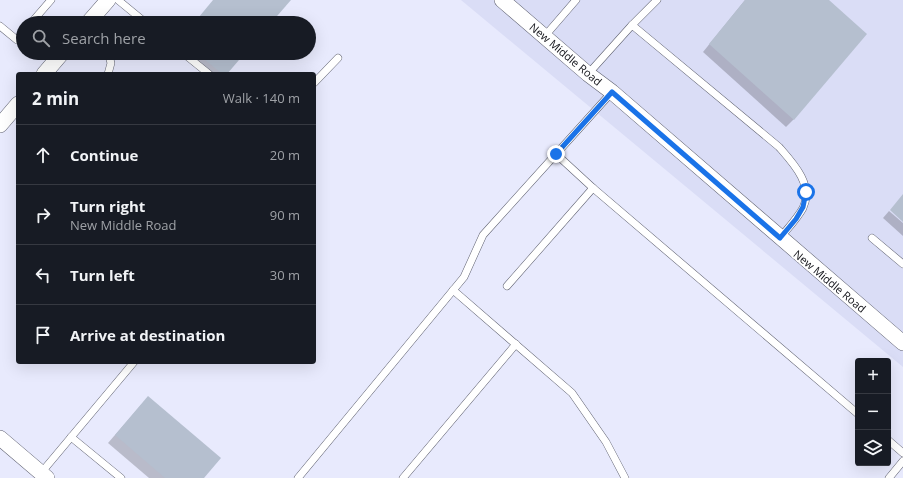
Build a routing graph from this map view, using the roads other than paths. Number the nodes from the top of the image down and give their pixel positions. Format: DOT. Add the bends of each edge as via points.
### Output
graph roads {
  1 [pos="51,0"];
  2 [pos="108,0"];
  3 [pos="118,0"];
  4 [pos="502,0"];
  5 [pos="576,0"];
  6 [pos="656,0"];
  7 [pos="37,16"];
  8 [pos="94,16"];
  9 [pos="137,16"];
  10 [pos="632,25"];
  11 [pos="0,26"];
  12 [pos="544,37"];
  13 [pos="16,39"];
  14 [pos="338,58"];
  15 [pos="56,60"];
  16 [pos="110,60"];
  17 [pos="192,60"];
  18 [pos="46,72"];
  19 [pos="109,72"];
  20 [pos="207,72"];
  21 [pos="588,74"];
  22 [pos="316,81"];
  23 [pos="612,92"];
  24 [pos="16,106"];
  25 [pos="0,125"];
  26 [pos="556,154"];
  27 [pos="593,188"];
  28 [pos="780,238"];
  29 [pos="872,238"];
  30 [pos="903,264"];
  31 [pos="507,286"];
  32 [pos="453,290"];
  33 [pos="903,343"];
  34 [pos="516,344"];
  35 [pos="132,364"];
  36 [pos="855,411"];
  37 [pos="71,437"];
  38 [pos="0,438"];
  39 [pos="891,443"];
  40 [pos="903,453"];
  41 [pos="903,461"];
  42 [pos="44,475"];
  43 [pos="121,478"];
  44 [pos="298,478"];
  45 [pos="403,478"];
  46 [pos="625,478"];
  47 [pos="889,478"];
  1 -- 7 [label="lane"];
  2 -- 8 [label="street"];
  3 -- 9 [label="lane"];
  4 -- 12 [label="street, New Middle Road"];
  5 -- 12 [label="lane"];
  6 -- 10 [label="lane"];
  10 -- 21 [label="lane"];
  10 -- 28 [label="lane" via="779,147 793,163 803,180 806,192 803,207"];
  11 -- 13 [label="lane"];
  12 -- 21 [label="street, New Middle Road"];
  14 -- 22 [label="lane"];
  15 -- 18 [label="street"];
  16 -- 19 [label="lane"];
  17 -- 20 [label="lane"];
  21 -- 23 [label="street, New Middle Road"];
  23 -- 26 [label="lane"];
  23 -- 28 [label="street, New Middle Road"];
  24 -- 25 [label="street"];
  26 -- 27 [label="lane"];
  26 -- 32 [label="lane" via="483,236 464,277"];
  27 -- 31 [label="lane"];
  27 -- 36 [label="lane"];
  28 -- 33 [label="street, New Middle Road"];
  29 -- 30 [label="lane"];
  32 -- 34 [label="lane"];
  32 -- 44 [label="lane"];
  34 -- 45 [label="lane"];
  34 -- 46 [label="lane" via="572,393 606,442"];
  35 -- 37 [label="lane"];
  37 -- 42 [label="lane"];
  37 -- 43 [label="lane"];
  38 -- 42 [label="street"];
  39 -- 40 [label="lane"];
  41 -- 47 [label="lane"];
}
